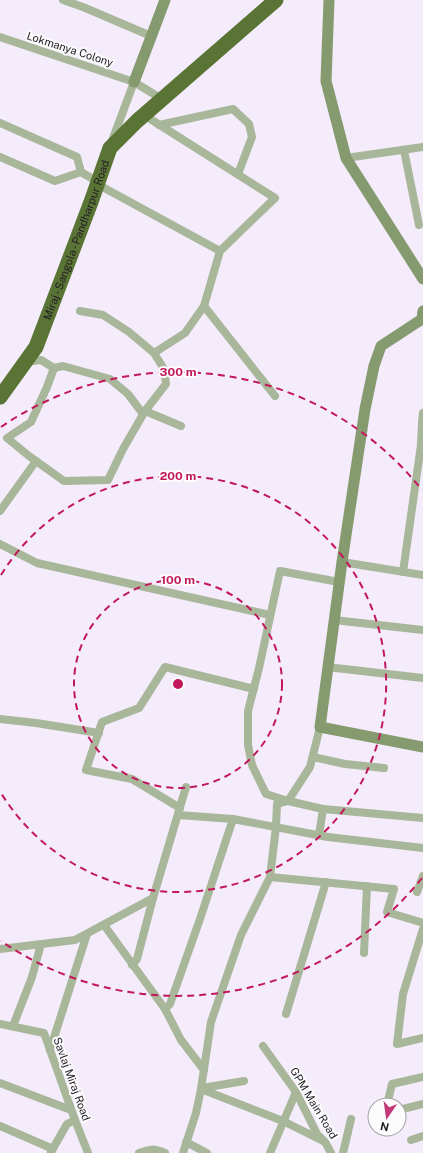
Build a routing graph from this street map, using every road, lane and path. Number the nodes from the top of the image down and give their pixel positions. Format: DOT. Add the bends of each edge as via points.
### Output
graph roads {
  1 [pos="62,0"];
  2 [pos="165,0"];
  3 [pos="276,0"];
  4 [pos="329,0"];
  5 [pos="84,3"];
  6 [pos="151,36"];
  7 [pos="0,37"];
  8 [pos="134,82"];
  9 [pos="162,99"];
  10 [pos="144,115"];
  11 [pos="0,123"];
  12 [pos="159,125"];
  13 [pos="423,147"];
  14 [pos="110,148"];
  15 [pos="404,150"];
  16 [pos="0,157"];
  17 [pos="346,158"];
  18 [pos="81,172"];
  19 [pos="238,174"];
  20 [pos="98,183"];
  21 [pos="419,225"];
  22 [pos="220,251"];
  23 [pos="423,279"];
  24 [pos="204,306"];
  25 [pos="423,310"];
  26 [pos="80,311"];
  27 [pos="154,353"];
  28 [pos="26,362"];
  29 [pos="54,368"];
  30 [pos="275,396"];
  31 [pos="0,397"];
  32 [pos="144,412"];
  33 [pos="423,413"];
  34 [pos="422,423"];
  35 [pos="182,426"];
  36 [pos="36,461"];
  37 [pos="420,476"];
  38 [pos="0,511"];
  39 [pos="0,544"];
  40 [pos="342,562"];
  41 [pos="404,572"];
  42 [pos="423,575"];
  43 [pos="339,582"];
  44 [pos="270,615"];
  45 [pos="334,620"];
  46 [pos="423,630"];
  47 [pos="327,667"];
  48 [pos="423,678"];
  49 [pos="254,689"];
  50 [pos="0,719"];
  51 [pos="320,726"];
  52 [pos="99,733"];
  53 [pos="423,747"];
  54 [pos="313,757"];
  55 [pos="384,768"];
  56 [pos="186,786"];
  57 [pos="288,801"];
  58 [pos="323,809"];
  59 [pos="179,811"];
  60 [pos="423,818"];
  61 [pos="233,819"];
  62 [pos="276,827"];
  63 [pos="319,835"];
  64 [pos="423,848"];
  65 [pos="423,876"];
  66 [pos="270,877"];
  67 [pos="326,882"];
  68 [pos="367,886"];
  69 [pos="417,892"];
  70 [pos="153,898"];
  71 [pos="423,923"];
  72 [pos="104,925"];
  73 [pos="423,929"];
  74 [pos="87,934"];
  75 [pos="40,944"];
  76 [pos="0,949"];
  77 [pos="364,953"];
  78 [pos="132,965"];
  79 [pos="165,1009"];
  80 [pos="286,1014"];
  81 [pos="0,1024"];
  82 [pos="13,1026"];
  83 [pos="423,1038"];
  84 [pos="263,1046"];
  85 [pos="50,1050"];
  86 [pos="204,1070"];
  87 [pos="423,1077"];
  88 [pos="244,1081"];
  89 [pos="0,1083"];
  90 [pos="201,1089"];
  91 [pos="296,1092"];
  92 [pos="389,1097"];
  93 [pos="423,1104"];
  94 [pos="407,1108"];
  95 [pos="71,1110"];
  96 [pos="351,1119"];
  97 [pos="74,1120"];
  98 [pos="284,1121"];
  99 [pos="0,1126"];
  100 [pos="423,1136"];
  101 [pos="411,1140"];
  102 [pos="186,1142"];
  103 [pos="325,1142"];
  104 [pos="51,1151"];
  105 [pos="88,1153"];
  106 [pos="139,1153"];
  107 [pos="165,1153"];
  108 [pos="183,1153"];
  109 [pos="207,1153"];
  110 [pos="270,1153"];
  111 [pos="331,1153"];
  112 [pos="343,1153"];
  1 -- 5 [label="street"];
  2 -- 6 [label="street"];
  3 -- 9 [label="highway, Miraj - Sangola - Pandharpur Road"];
  4 -- 17 [label="street" via="326,81"];
  5 -- 6 [label="street"];
  6 -- 8 [label="street"];
  7 -- 8 [label="street, Lokmanya Colony"];
  8 -- 9 [label="street, Lokmanya Colony"];
  8 -- 14 [label="street"];
  9 -- 10 [label="highway, Miraj - Sangola - Pandharpur Road"];
  10 -- 12 [label="street"];
  10 -- 14 [label="highway, Miraj - Sangola - Pandharpur Road"];
  11 -- 18 [label="street" via="77,157"];
  12 -- 19 [label="street"];
  12 -- 19 [label="street" via="233,109 249,124 252,137"];
  13 -- 15 [label="street"];
  14 -- 20 [label="highway, Miraj - Sangola - Pandharpur Road"];
  15 -- 17 [label="street"];
  15 -- 21 [label="street"];
  16 -- 18 [label="street" via="55,181"];
  17 -- 23 [label="street"];
  18 -- 20 [label="street"];
  19 -- 22 [label="street" via="275,198"];
  20 -- 22 [label="street"];
  20 -- 28 [label="highway, Miraj - Sangola - Pandharpur Road" via="36,347"];
  22 -- 24 [label="street"];
  24 -- 27 [label="street" via="185,333"];
  24 -- 30 [label="street"];
  25 -- 40 [label="street" via="422,319 381,346 374,366"];
  26 -- 27 [label="street" via="103,315"];
  27 -- 32 [label="street" via="164,369 166,384"];
  28 -- 29 [label="street" via="41,360"];
  28 -- 31 [label="highway, Miraj - Sangola - Pandharpur Road"];
  29 -- 32 [label="street" via="63,366 110,379"];
  29 -- 36 [label="street" via="30,422 7,438"];
  32 -- 35 [label="street"];
  32 -- 36 [label="street" via="108,480 64,481"];
  33 -- 34 [label="street"];
  34 -- 37 [label="street"];
  36 -- 38 [label="street"];
  37 -- 41 [label="street"];
  39 -- 44 [label="street" via="38,563"];
  40 -- 41 [label="street"];
  40 -- 43 [label="street"];
  41 -- 42 [label="street"];
  43 -- 44 [label="street" via="280,571"];
  43 -- 45 [label="street"];
  44 -- 49 [label="street"];
  45 -- 46 [label="street"];
  45 -- 47 [label="street"];
  47 -- 48 [label="street"];
  47 -- 51 [label="street"];
  49 -- 52 [label="street" via="165,667 140,708 102,722"];
  49 -- 57 [label="street" via="248,711 248,745 252,765 266,794"];
  50 -- 52 [label="street"];
  51 -- 53 [label="street"];
  51 -- 54 [label="street"];
  52 -- 59 [label="street" via="86,770 132,779"];
  54 -- 55 [label="street" via="345,764"];
  54 -- 57 [label="street" via="310,767"];
  56 -- 59 [label="street"];
  57 -- 58 [label="street"];
  57 -- 62 [label="street" via="277,804"];
  58 -- 60 [label="street"];
  58 -- 63 [label="street"];
  59 -- 61 [label="street"];
  59 -- 70 [label="street"];
  61 -- 62 [label="street"];
  61 -- 79 [label="street" via="170,1004"];
  62 -- 63 [label="street"];
  62 -- 66 [label="street"];
  63 -- 64 [label="street"];
  65 -- 69 [label="street"];
  66 -- 67 [label="street"];
  66 -- 86 [label="street" via="241,935 213,1015"];
  67 -- 68 [label="street"];
  67 -- 80 [label="street"];
  68 -- 71 [label="street" via="394,889 387,912"];
  68 -- 77 [label="street"];
  70 -- 72 [label="street"];
  70 -- 78 [label="street" via="137,959"];
  72 -- 74 [label="street"];
  72 -- 78 [label="street"];
  73 -- 83 [label="street" via="403,994 398,1044"];
  74 -- 75 [label="street" via="75,940"];
  74 -- 85 [label="street"];
  75 -- 76 [label="street"];
  75 -- 82 [label="street" via="32,977"];
  78 -- 79 [label="street"];
  79 -- 86 [label="street" via="181,1040"];
  81 -- 82 [label="street, Savlaj Miraj Road"];
  82 -- 85 [label="street, Savlaj Miraj Road" via="44,1033"];
  84 -- 91 [label="street, GPM Main Road"];
  85 -- 95 [label="street, Savlaj Miraj Road"];
  86 -- 90 [label="street"];
  87 -- 92 [label="street" via="392,1084"];
  88 -- 90 [label="street"];
  89 -- 95 [label="street"];
  90 -- 98 [label="street"];
  90 -- 102 [label="street"];
  91 -- 98 [label="street"];
  91 -- 103 [label="street, GPM Main Road" via="317,1134"];
  93 -- 94 [label="street"];
  95 -- 97 [label="street, Savlaj Miraj Road"];
  96 -- 112 [label="street"];
  97 -- 104 [label="street" via="67,1124"];
  97 -- 105 [label="street, Savlaj Miraj Road"];
  98 -- 103 [label="street"];
  98 -- 110 [label="street"];
  99 -- 104 [label="street"];
  100 -- 101 [label="street"];
  102 -- 108 [label="street"];
  102 -- 109 [label="street"];
  103 -- 111 [label="street, GPM Main Road"];
  106 -- 107 [label="street" via="150,1149"];
}
